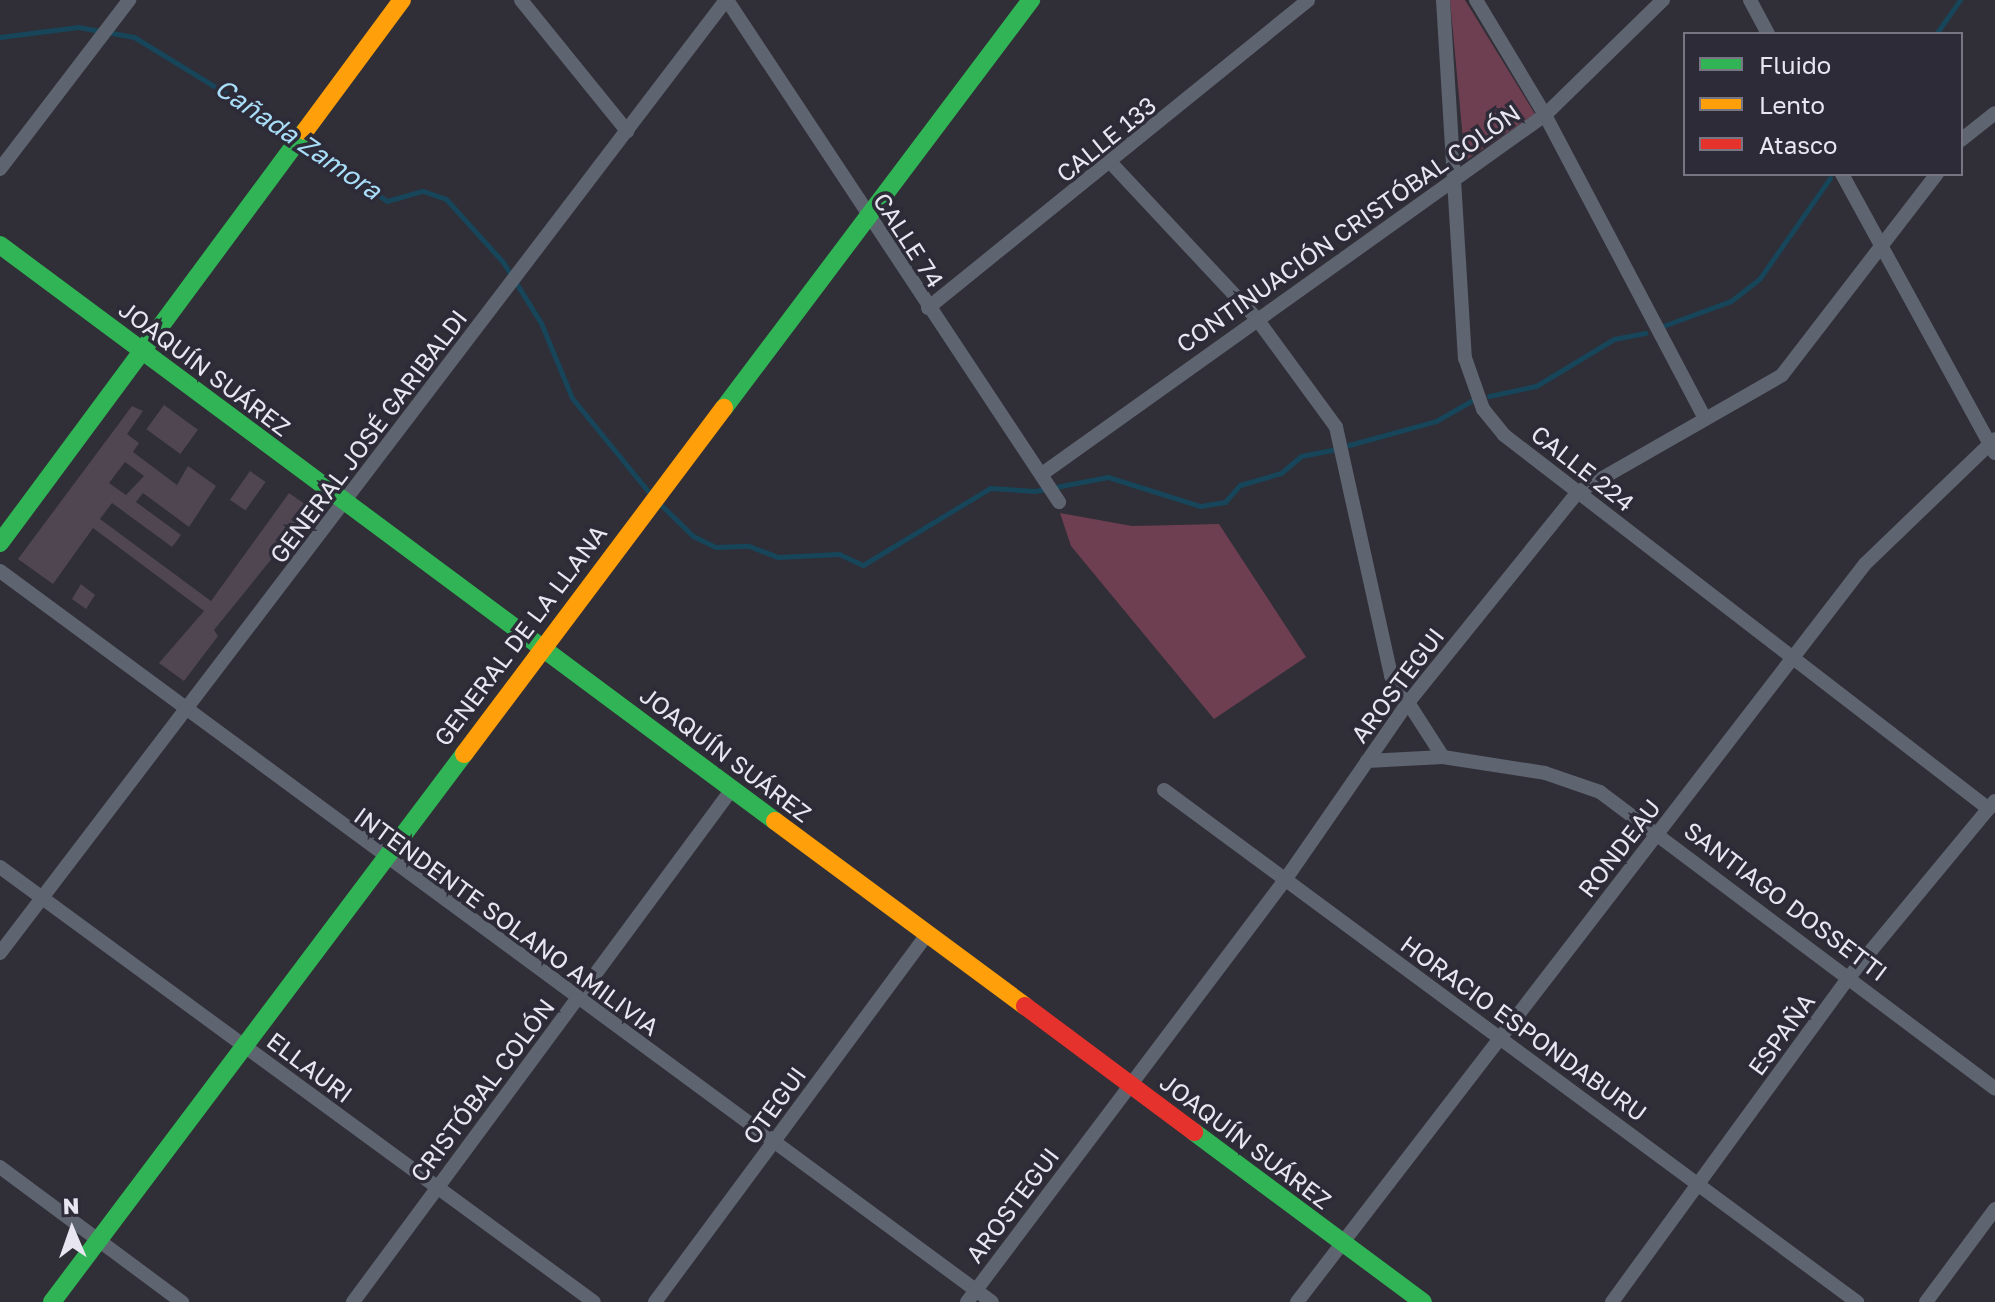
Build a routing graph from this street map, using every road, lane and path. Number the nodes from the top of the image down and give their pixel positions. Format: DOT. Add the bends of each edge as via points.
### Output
graph roads {
  1 [pos="129,0"];
  2 [pos="402,0"];
  3 [pos="521,0"];
  4 [pos="726,0"];
  5 [pos="1031,0"];
  6 [pos="1308,0"];
  7 [pos="1443,0"];
  8 [pos="1476,0"];
  9 [pos="1663,0"];
  10 [pos="1750,0"];
  11 [pos="1767,32"];
  12 [pos="1995,113"];
  13 [pos="1545,115"];
  14 [pos="627,131"];
  15 [pos="1963,138"];
  16 [pos="1112,164"];
  17 [pos="0,169"];
  18 [pos="1843,176"];
  19 [pos="1936,176"];
  20 [pos="1452,178"];
  21 [pos="867,216"];
  22 [pos="0,245"];
  23 [pos="1883,252"];
  24 [pos="928,308"];
  25 [pos="1257,319"];
  26 [pos="142,351"];
  27 [pos="1704,417"];
  28 [pos="1993,445"];
  29 [pos="1050,488"];
  30 [pos="1578,492"];
  31 [pos="347,503"];
  32 [pos="0,543"];
  33 [pos="0,571"];
  34 [pos="541,646"];
  35 [pos="1792,658"];
  36 [pos="1406,705"];
  37 [pos="184,711"];
  38 [pos="1443,757"];
  39 [pos="1367,761"];
  40 [pos="732,789"];
  41 [pos="1164,790"];
  42 [pos="1992,805"];
  43 [pos="1658,833"];
  44 [pos="382,858"];
  45 [pos="0,867"];
  46 [pos="1285,880"];
  47 [pos="42,897"];
  48 [pos="927,934"];
  49 [pos="0,953"];
  50 [pos="1850,976"];
  51 [pos="577,999"];
  52 [pos="1500,1038"];
  53 [pos="245,1046"];
  54 [pos="1130,1085"];
  55 [pos="1995,1089"];
  56 [pos="773,1143"];
  57 [pos="0,1167"];
  58 [pos="1698,1184"];
  59 [pos="436,1188"];
  60 [pos="1995,1209"];
  61 [pos="98,1240"];
  62 [pos="1343,1243"];
  63 [pos="971,1296"];
  64 [pos="52,1302"];
  65 [pos="182,1302"];
  66 [pos="353,1302"];
  67 [pos="594,1302"];
  68 [pos="655,1302"];
  69 [pos="992,1302"];
  70 [pos="1297,1302"];
  71 [pos="1423,1302"];
  72 [pos="1612,1302"];
  73 [pos="1857,1302"];
  74 [pos="1926,1302"];
  1 -- 17 [label="street"];
  2 -- 26 [label="street"];
  3 -- 14 [label="street"];
  4 -- 14 [label="street, GENERAL JOSÉ GARIBALDI"];
  4 -- 21 [label="street, CALLE 74"];
  5 -- 21 [label="street, GENERAL DE LA LLANA"];
  6 -- 16 [label="street, CALLE 133"];
  7 -- 20 [label="street, CALLE 224"];
  8 -- 13 [label="street"];
  9 -- 13 [label="street, CONTINUACIÓN CRISTÓBAL COLÓN"];
  10 -- 11 [label="street"];
  12 -- 15 [label="street"];
  13 -- 20 [label="street, CONTINUACIÓN CRISTÓBAL COLÓN"];
  13 -- 27 [label="street"];
  14 -- 31 [label="street, GENERAL JOSÉ GARIBALDI"];
  16 -- 24 [label="street, CALLE 133"];
  16 -- 25 [label="street"];
  18 -- 23 [label="street"];
  19 -- 23 [label="street, AROSTEGUI"];
  20 -- 25 [label="street, CONTINUACIÓN CRISTÓBAL COLÓN"];
  20 -- 30 [label="street, CALLE 224" via="1472,385 1504,435"];
  21 -- 24 [label="street, CALLE 74"];
  21 -- 34 [label="street, GENERAL DE LA LLANA"];
  22 -- 26 [label="street, JOAQUÍN SUÁREZ"];
  23 -- 27 [label="street, AROSTEGUI" via="1782,375"];
  23 -- 28 [label="street"];
  24 -- 29 [label="street, CALLE 74"];
  25 -- 29 [label="street, CONTINUACIÓN CRISTÓBAL COLÓN"];
  25 -- 36 [label="street" via="1336,427 1391,676"];
  26 -- 31 [label="street, JOAQUÍN SUÁREZ"];
  26 -- 32 [label="street"];
  27 -- 30 [label="street, AROSTEGUI"];
  28 -- 35 [label="street, RONDEAU" via="1895,530"];
  30 -- 35 [label="street, CALLE 224"];
  30 -- 36 [label="street, AROSTEGUI"];
  31 -- 34 [label="street, JOAQUÍN SUÁREZ"];
  31 -- 37 [label="street, GENERAL JOSÉ GARIBALDI"];
  33 -- 37 [label="street, INTENDENTE SOLANO AMILIVIA"];
  34 -- 40 [label="street, JOAQUÍN SUÁREZ"];
  34 -- 44 [label="street, GENERAL DE LA LLANA"];
  35 -- 42 [label="street, CALLE 224"];
  35 -- 43 [label="street, RONDEAU"];
  36 -- 38 [label="street"];
  36 -- 39 [label="street, AROSTEGUI"];
  37 -- 44 [label="street, INTENDENTE SOLANO AMILIVIA"];
  37 -- 47 [label="street, GENERAL JOSÉ GARIBALDI"];
  38 -- 39 [label="street, SANTIAGO DOSSETTI"];
  38 -- 43 [label="street, SANTIAGO DOSSETTI" via="1559,777 1600,792"];
  39 -- 46 [label="street, AROSTEGUI"];
  40 -- 48 [label="street, JOAQUÍN SUÁREZ"];
  40 -- 51 [label="street, CRISTÓBAL COLÓN"];
  41 -- 46 [label="street, HORACIO ESPONDABURU"];
  42 -- 50 [label="street, ESPAÑA"];
  43 -- 50 [label="street, SANTIAGO DOSSETTI"];
  43 -- 52 [label="street, RONDEAU"];
  44 -- 51 [label="street, INTENDENTE SOLANO AMILIVIA"];
  44 -- 53 [label="street, GENERAL DE LA LLANA"];
  45 -- 47 [label="street, ELLAURI"];
  46 -- 52 [label="street, HORACIO ESPONDABURU"];
  46 -- 54 [label="street, AROSTEGUI"];
  47 -- 49 [label="street, GENERAL JOSÉ GARIBALDI"];
  47 -- 53 [label="street, ELLAURI"];
  48 -- 54 [label="street, JOAQUÍN SUÁREZ"];
  48 -- 56 [label="street, OTEGUI"];
  50 -- 55 [label="street, SANTIAGO DOSSETTI"];
  50 -- 58 [label="street, ESPAÑA"];
  51 -- 56 [label="street, INTENDENTE SOLANO AMILIVIA"];
  51 -- 59 [label="street, CRISTÓBAL COLÓN"];
  52 -- 58 [label="street, HORACIO ESPONDABURU"];
  52 -- 62 [label="street, RONDEAU"];
  53 -- 59 [label="street, ELLAURI"];
  53 -- 61 [label="street, GENERAL DE LA LLANA"];
  54 -- 62 [label="street, JOAQUÍN SUÁREZ"];
  54 -- 63 [label="street, AROSTEGUI"];
  56 -- 63 [label="street, INTENDENTE SOLANO AMILIVIA"];
  56 -- 68 [label="street, OTEGUI"];
  57 -- 61 [label="street"];
  58 -- 72 [label="street, ESPAÑA"];
  58 -- 73 [label="street, HORACIO ESPONDABURU"];
  59 -- 66 [label="street, CRISTÓBAL COLÓN"];
  59 -- 67 [label="street, ELLAURI"];
  60 -- 74 [label="street"];
  61 -- 64 [label="street, GENERAL DE LA LLANA"];
  61 -- 65 [label="street"];
  62 -- 70 [label="street, RONDEAU"];
  62 -- 71 [label="street, JOAQUÍN SUÁREZ"];
  63 -- 69 [label="street, INTENDENTE SOLANO AMILIVIA"];
}
